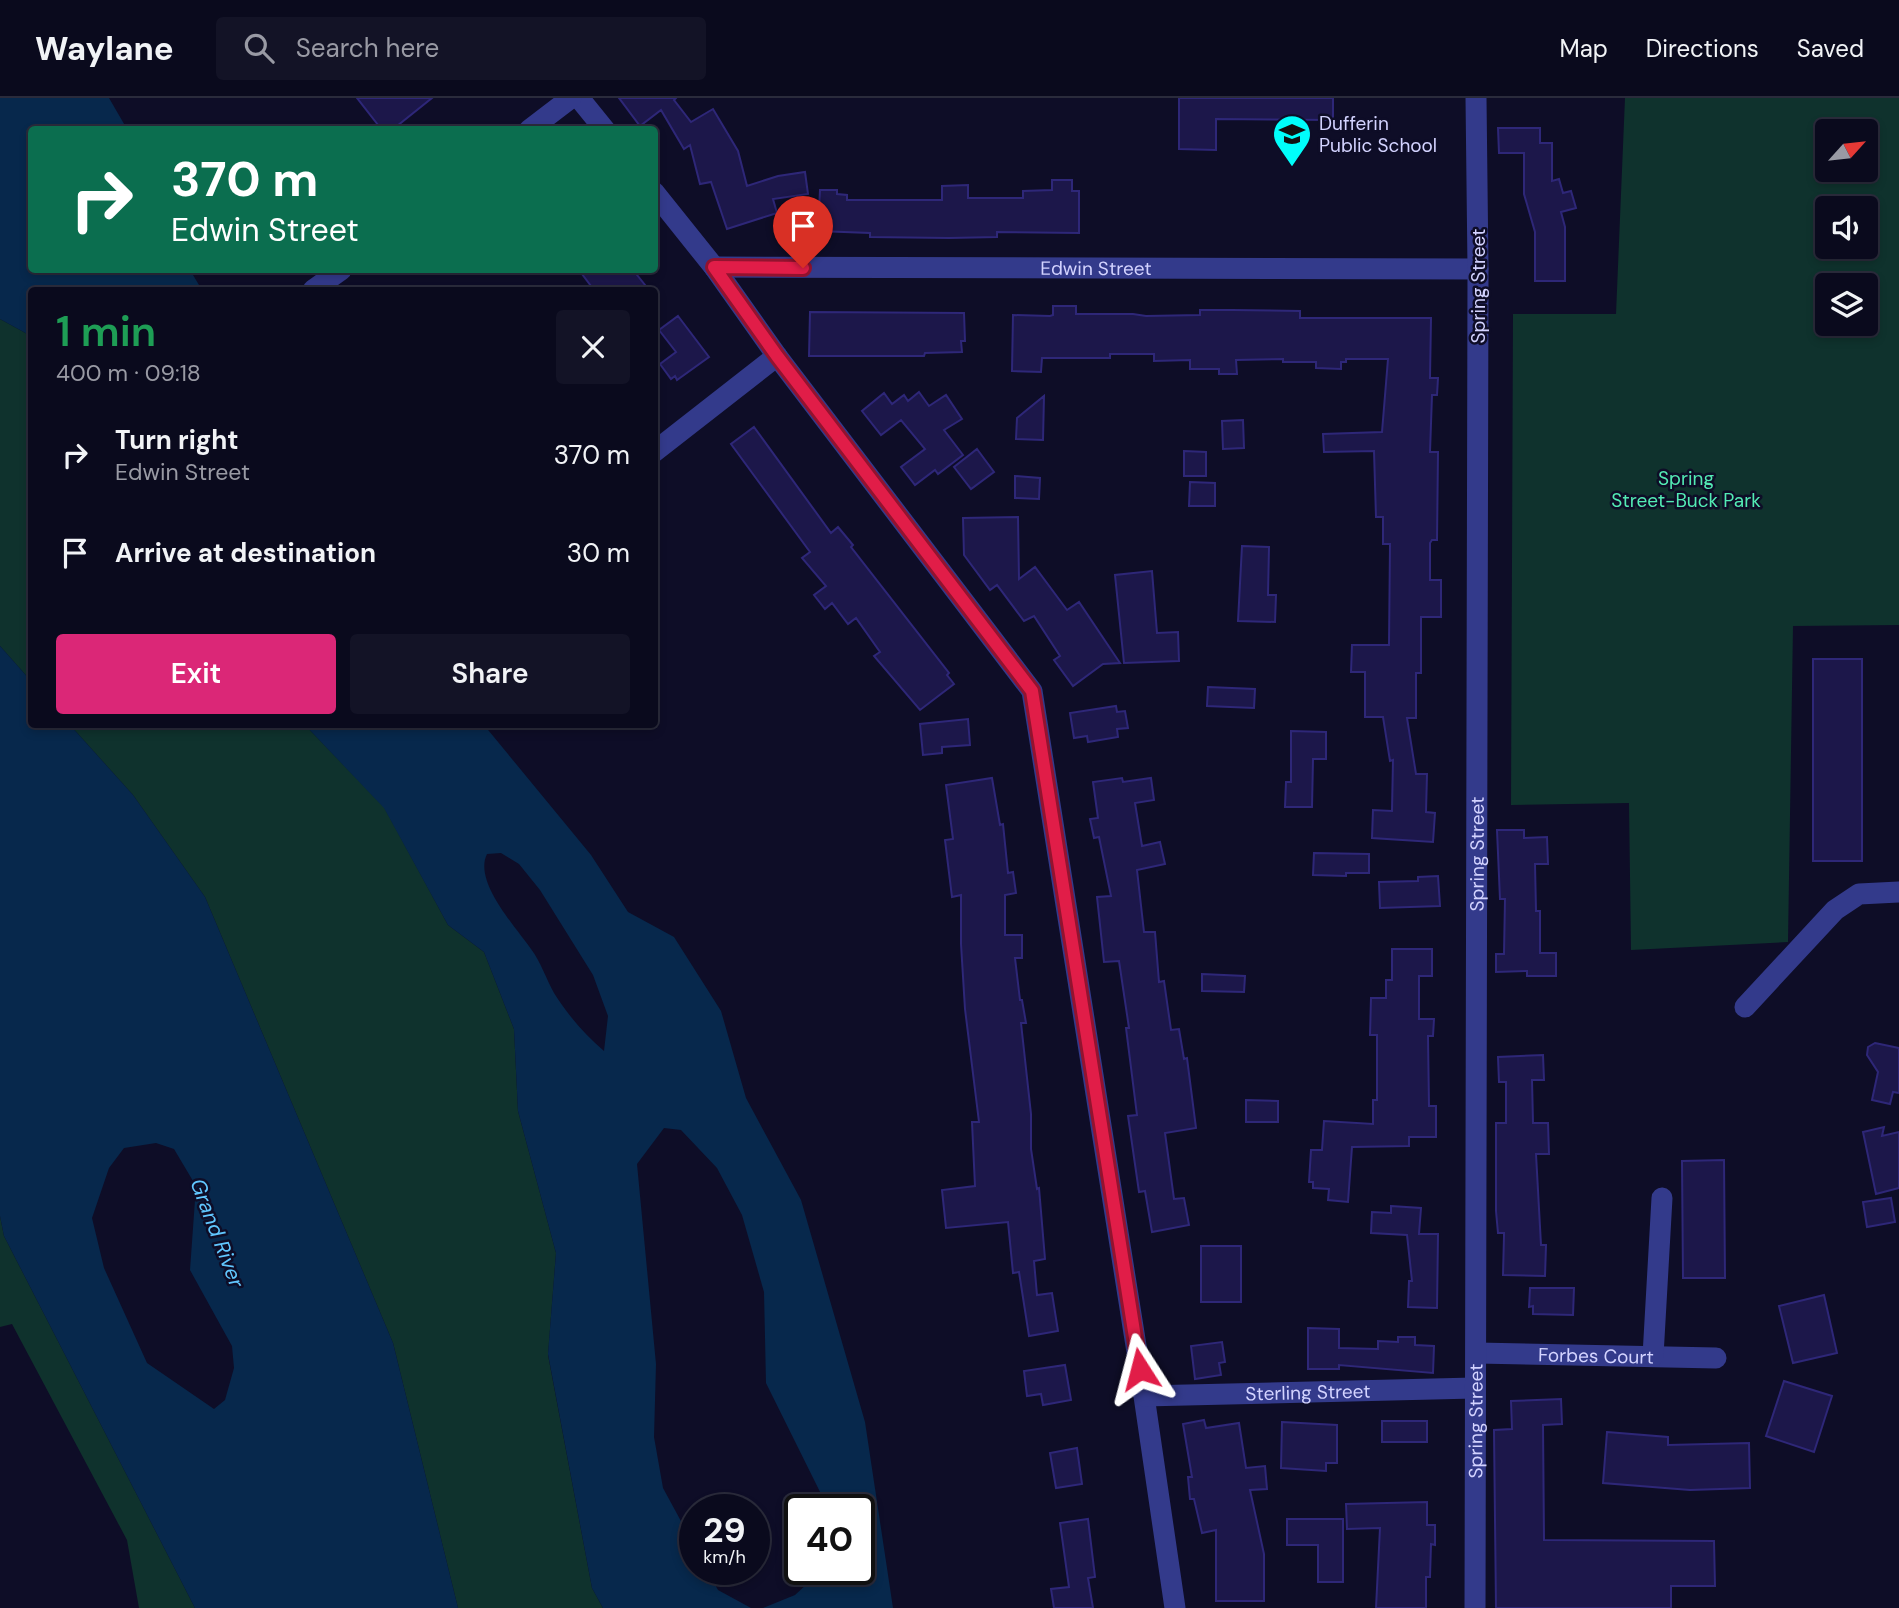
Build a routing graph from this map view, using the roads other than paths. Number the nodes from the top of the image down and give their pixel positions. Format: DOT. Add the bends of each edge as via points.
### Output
graph roads {
  1 [pos="571,98"];
  2 [pos="579,98"];
  3 [pos="1476,98"];
  4 [pos="534,126"];
  5 [pos="602,126"];
  6 [pos="658,197"];
  7 [pos="714,267"];
  8 [pos="1478,270"];
  9 [pos="337,273"];
  10 [pos="317,287"];
  11 [pos="777,356"];
  12 [pos="658,449"];
  13 [pos="1899,892"];
  14 [pos="1745,1007"];
  15 [pos="1662,1198"];
  16 [pos="1477,1353"];
  17 [pos="1653,1356"];
  18 [pos="1716,1358"];
  19 [pos="1474,1388"];
  20 [pos="1144,1396"];
  21 [pos="1174,1608"];
  22 [pos="1475,1608"];
  1 -- 4 [label="street"];
  2 -- 5 [label="street"];
  3 -- 8 [label="street, Spring Street"];
  6 -- 7 [label="street"];
  7 -- 8 [label="street, Edwin Street"];
  7 -- 11 [label="street"];
  8 -- 16 [label="street, Spring Street"];
  9 -- 10 [label="street"];
  11 -- 12 [label="street"];
  11 -- 20 [label="street" via="1032,691"];
  13 -- 14 [label="street" via="1859,894 1835,910"];
  15 -- 17 [label="street"];
  16 -- 17 [label="street, Forbes Court"];
  16 -- 19 [label="street, Spring Street"];
  17 -- 18 [label="street, Forbes Court"];
  19 -- 20 [label="street, Sterling Street"];
  19 -- 22 [label="street, Spring Street"];
  20 -- 21 [label="street"];
}
